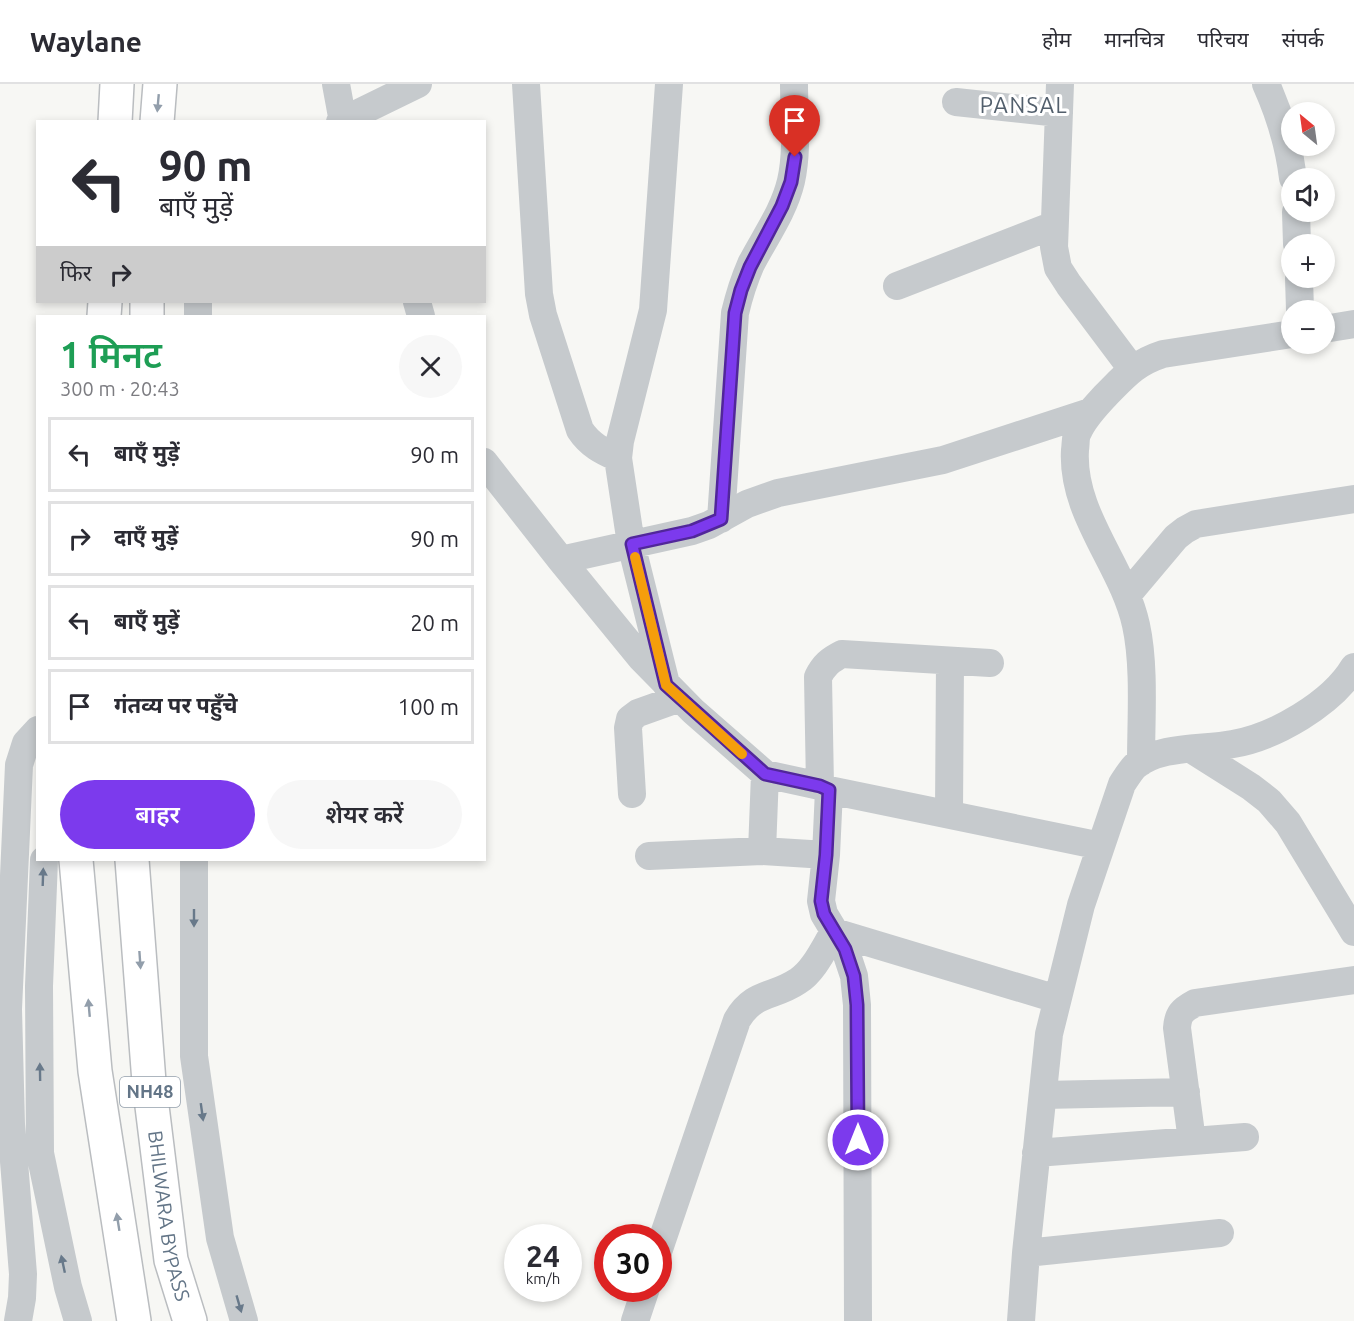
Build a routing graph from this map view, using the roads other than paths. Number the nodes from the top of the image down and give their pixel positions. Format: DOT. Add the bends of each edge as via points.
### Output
graph roads {
  1 [pos="117,84"];
  2 [pos="160,84"];
  3 [pos="336,84"];
  4 [pos="418,84"];
  5 [pos="526,84"];
  6 [pos="669,84"];
  7 [pos="794,84"];
  8 [pos="1060,84"];
  9 [pos="1266,84"];
  10 [pos="956,102"];
  11 [pos="1059,113"];
  12 [pos="115,120"];
  13 [pos="157,120"];
  14 [pos="342,120"];
  15 [pos="344,120"];
  16 [pos="1292,168"];
  17 [pos="1054,225"];
  18 [pos="897,286"];
  19 [pos="1354,324"];
  20 [pos="1335,327"];
  21 [pos="1281,336"];
  22 [pos="1132,369"];
  23 [pos="1090,412"];
  24 [pos="618,458"];
  25 [pos="486,465"];
  26 [pos="1354,499"];
  27 [pos="721,519"];
  28 [pos="632,544"];
  29 [pos="561,560"];
  30 [pos="1128,594"];
  31 [pos="950,661"];
  32 [pos="990,663"];
  33 [pos="1354,668"];
  34 [pos="673,691"];
  35 [pos="36,732"];
  36 [pos="1191,749"];
  37 [pos="1142,762"];
  38 [pos="765,774"];
  39 [pos="824,788"];
  40 [pos="632,794"];
  41 [pos="949,813"];
  42 [pos="1101,846"];
  43 [pos="762,851"];
  44 [pos="826,855"];
  45 [pos="649,856"];
  46 [pos="44,861"];
  47 [pos="76,861"];
  48 [pos="132,861"];
  49 [pos="194,861"];
  50 [pos="834,932"];
  51 [pos="1354,932"];
  52 [pos="1354,980"];
  53 [pos="1057,999"];
  54 [pos="4,1037"];
  55 [pos="1186,1092"];
  56 [pos="1043,1095"];
  57 [pos="1245,1137"];
  58 [pos="1192,1141"];
  59 [pos="1036,1153"];
  60 [pos="668,1224"];
  61 [pos="1220,1233"];
  62 [pos="1026,1253"];
  63 [pos="641,1302"];
  64 [pos="18,1321"];
  65 [pos="78,1321"];
  66 [pos="134,1321"];
  67 [pos="190,1321"];
  68 [pos="244,1321"];
  69 [pos="635,1321"];
  70 [pos="858,1321"];
  71 [pos="1021,1321"];
  1 -- 12 [label="highway"];
  2 -- 13 [label="highway, one-way"];
  3 -- 14 [label="street"];
  4 -- 15 [label="street"];
  5 -- 24 [label="street" via="543,315 580,430 600,450"];
  6 -- 24 [label="street" via="653,310"];
  7 -- 27 [label="street" via="795,157 791,182 750,267 735,313"];
  8 -- 11 [label="street"];
  9 -- 16 [label="street" via="1280,114"];
  10 -- 11 [label="street"];
  11 -- 17 [label="street"];
  17 -- 18 [label="street"];
  17 -- 22 [label="street" via="1059,268"];
  19 -- 20 [label="street"];
  21 -- 22 [label="street" via="1163,354 1145,359"];
  22 -- 23 [label="street"];
  23 -- 27 [label="street" via="943,460 778,493"];
  23 -- 30 [label="street" via="1076,434 1077,486"];
  24 -- 28 [label="street"];
  25 -- 29 [label="street"];
  26 -- 30 [label="street" via="1196,524 1176,537"];
  27 -- 28 [label="street" via="692,531"];
  28 -- 29 [label="street"];
  28 -- 34 [label="street"];
  29 -- 34 [label="street" via="618,632"];
  30 -- 37 [label="street" via="1140,651"];
  31 -- 32 [label="street"];
  31 -- 39 [label="street" via="842,654 823,666 818,677"];
  31 -- 41 [label="street"];
  33 -- 36 [label="street" via="1314,708 1275,732 1234,744"];
  34 -- 38 [label="street"];
  34 -- 40 [label="street" via="630,719"];
  35 -- 54 [label="street" via="26,743 19,765"];
  36 -- 37 [label="street" via="1159,754"];
  36 -- 51 [label="street" via="1269,801 1288,823"];
  37 -- 42 [label="street" via="1122,784"];
  38 -- 39 [label="street"];
  38 -- 43 [label="street"];
  39 -- 41 [label="street"];
  39 -- 44 [label="street"];
  41 -- 42 [label="street"];
  42 -- 53 [label="street"];
  43 -- 44 [label="street"];
  43 -- 45 [label="street"];
  44 -- 50 [label="street" via="821,901"];
  65 -- 46 [label="street, one-way" via="40,1153 39,986"];
  66 -- 47 [label="highway, NH48, one-way" via="95,1071"];
  48 -- 67 [label="highway, BHILWARA BYPASS / NH48, one-way" via="149,1082 166,1225 171,1260"];
  49 -- 68 [label="street, one-way" via="194,1056 220,1238"];
  50 -- 53 [label="street"];
  50 -- 60 [label="street" via="806,975 756,999 737,1020"];
  50 -- 70 [label="street" via="854,976 857,1005"];
  52 -- 55 [label="street" via="1183,1009 1177,1028"];
  53 -- 56 [label="street"];
  54 -- 64 [label="street" via="23,1274"];
  55 -- 56 [label="street"];
  55 -- 58 [label="street"];
  56 -- 59 [label="street"];
  57 -- 58 [label="street"];
  58 -- 59 [label="street"];
  59 -- 62 [label="street"];
  61 -- 62 [label="street"];
  62 -- 71 [label="street"];
  63 -- 69 [label="street"];
}
